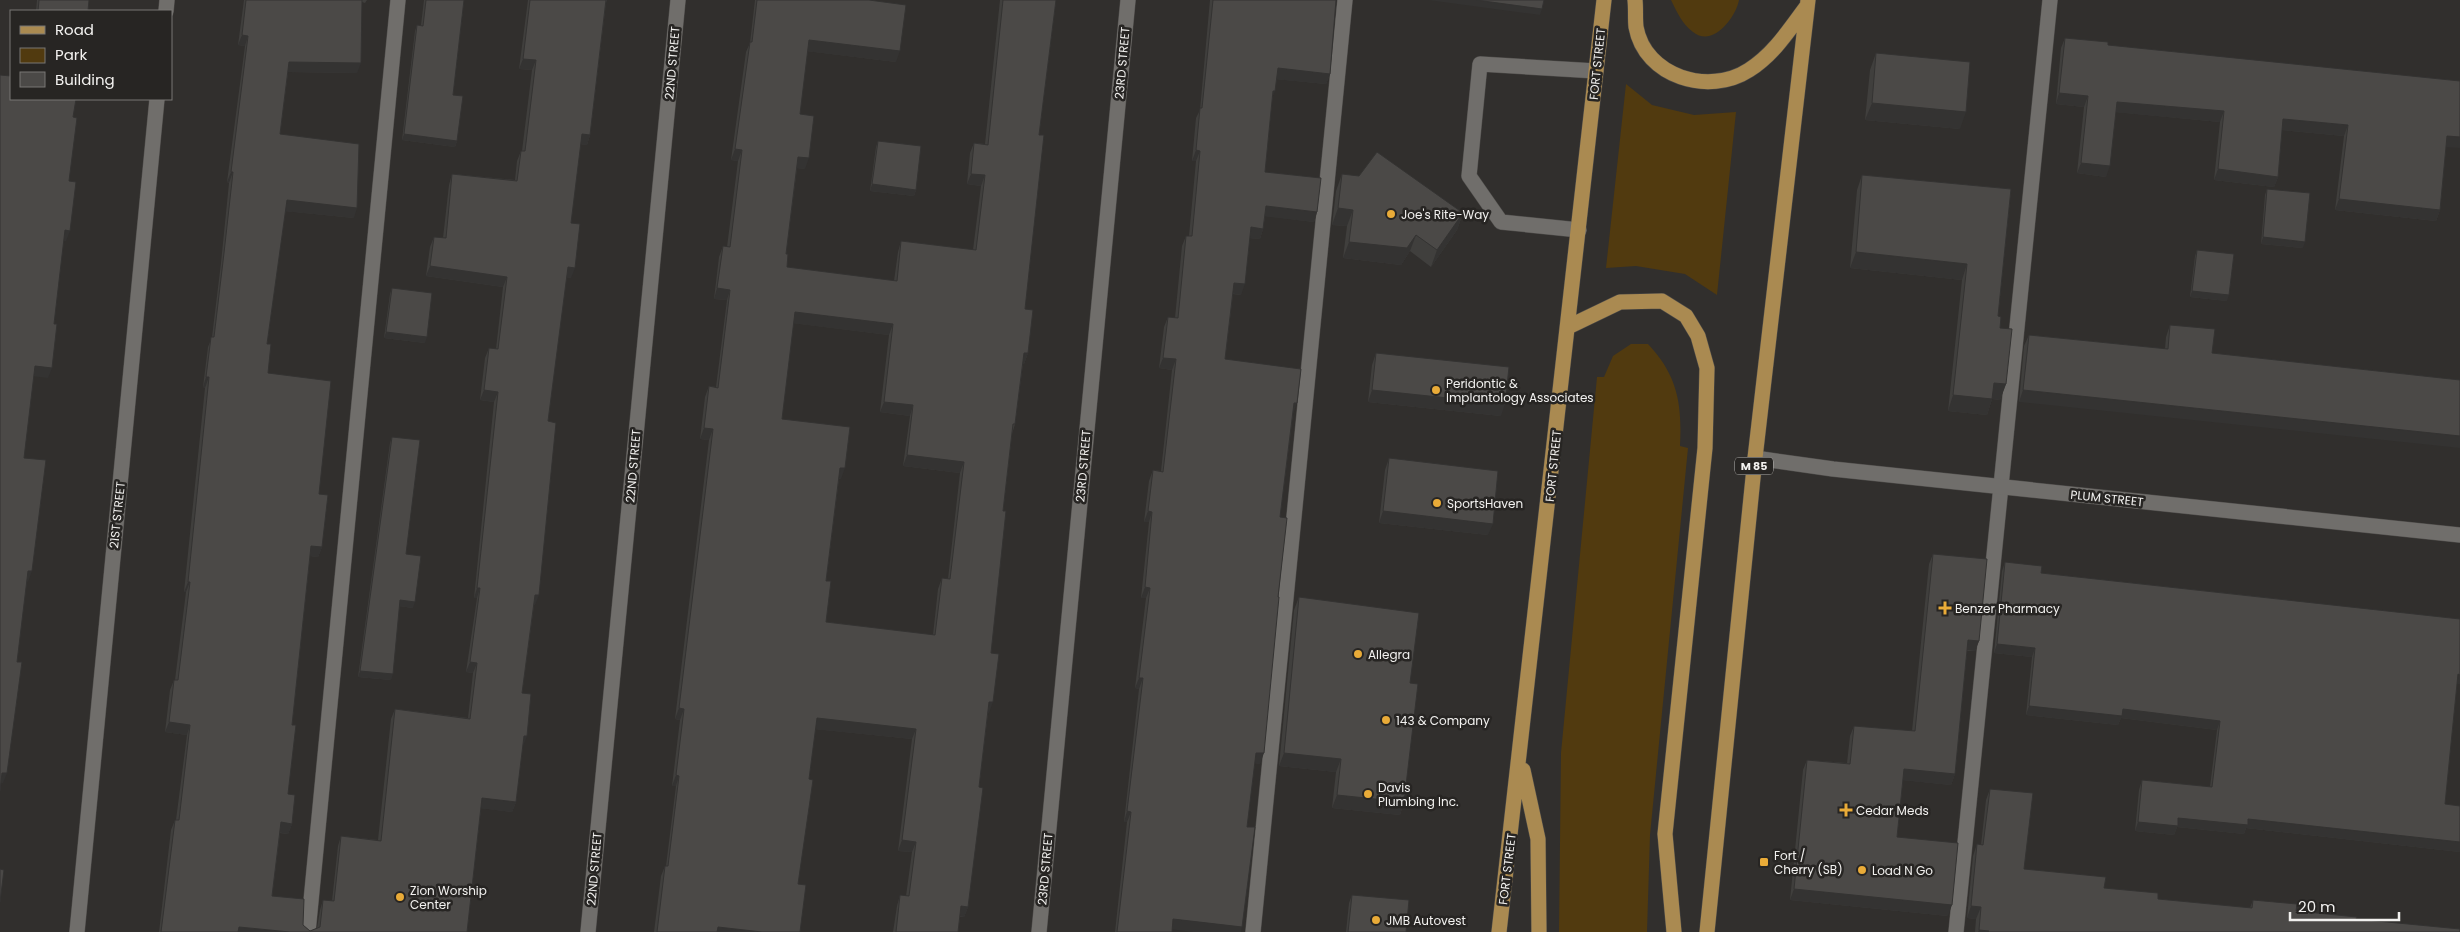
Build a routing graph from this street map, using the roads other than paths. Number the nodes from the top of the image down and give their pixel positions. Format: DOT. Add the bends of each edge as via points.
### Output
graph roads {
  1 [pos="398,0"];
  2 [pos="678,0"];
  3 [pos="1128,0"];
  4 [pos="1345,0"];
  5 [pos="1604,0"];
  6 [pos="1635,0"];
  7 [pos="2050,0"];
  8 [pos="1808,2"];
  9 [pos="1596,70"];
  10 [pos="157,100"];
  11 [pos="1578,230"];
  12 [pos="1568,327"];
  13 [pos="1755,458"];
  14 [pos="2000,487"];
  15 [pos="2460,535"];
  16 [pos="1520,756"];
  17 [pos="77,932"];
  18 [pos="308,932"];
  19 [pos="588,932"];
  20 [pos="1039,932"];
  21 [pos="1253,932"];
  22 [pos="1500,932"];
  23 [pos="1540,932"];
  24 [pos="1674,932"];
  25 [pos="1707,932"];
  26 [pos="1956,932"];
  1 -- 18 [label="street"];
  2 -- 19 [label="street, 22ND STREET"];
  3 -- 20 [label="street, 23RD STREET"];
  4 -- 21 [label="street"];
  5 -- 9 [label="main road, FORT STREET"];
  6 -- 8 [label="main road" via="1636,28 1654,61 1666,71 1688,81 1726,79 1748,71 1774,51"];
  7 -- 14 [label="street"];
  8 -- 13 [label="main road, M 85"];
  9 -- 11 [label="main road, FORT STREET"];
  9 -- 11 [label="street" via="1480,64 1469,176 1501,222"];
  10 -- 17 [label="street, 21ST STREET"];
  11 -- 12 [label="main road, FORT STREET"];
  12 -- 16 [label="main road, FORT STREET"];
  12 -- 24 [label="main road" via="1620,302 1662,300 1686,316 1698,336 1707,368 1705,448 1665,834"];
  13 -- 14 [label="street, PLUM STREET"];
  13 -- 25 [label="main road, M 85"];
  14 -- 15 [label="street, PLUM STREET"];
  14 -- 26 [label="street"];
  16 -- 22 [label="main road, FORT STREET"];
  16 -- 23 [label="main road" via="1538,839"];
}
